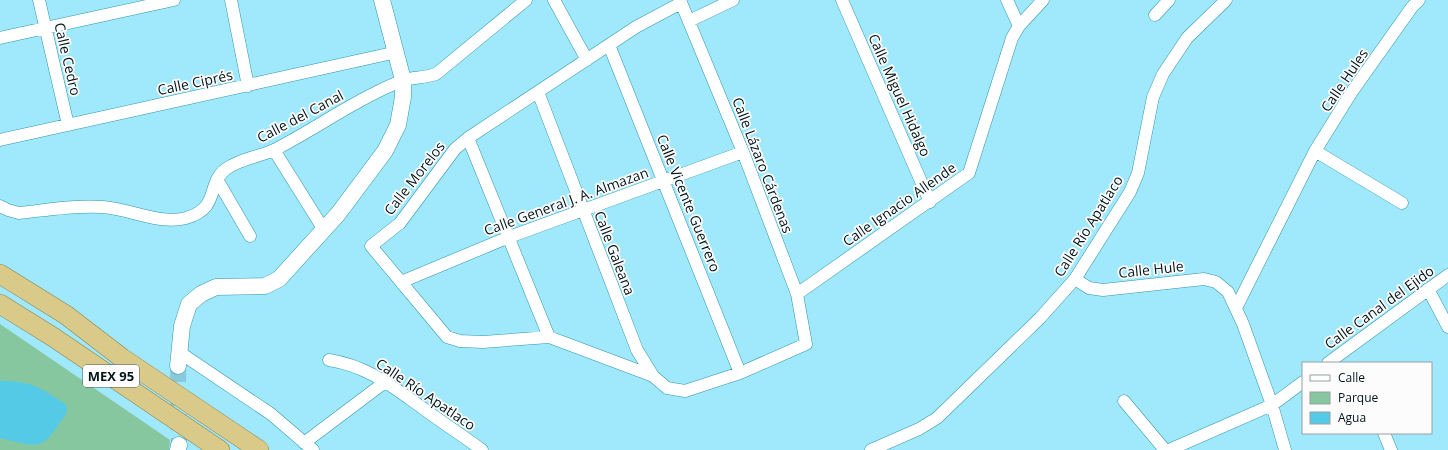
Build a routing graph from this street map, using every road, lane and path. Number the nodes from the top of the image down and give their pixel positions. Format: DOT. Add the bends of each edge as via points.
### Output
graph roads {
  1 [pos="39,0"];
  2 [pos="174,0"];
  3 [pos="231,0"];
  4 [pos="382,0"];
  5 [pos="526,0"];
  6 [pos="554,0"];
  7 [pos="733,0"];
  8 [pos="842,0"];
  9 [pos="1007,0"];
  10 [pos="1043,0"];
  11 [pos="1169,0"];
  12 [pos="1226,0"];
  13 [pos="1419,0"];
  14 [pos="681,2"];
  15 [pos="1155,15"];
  16 [pos="689,21"];
  17 [pos="1019,26"];
  18 [pos="46,29"];
  19 [pos="0,38"];
  20 [pos="609,45"];
  21 [pos="396,52"];
  22 [pos="587,60"];
  23 [pos="403,80"];
  24 [pos="248,86"];
  25 [pos="538,92"];
  26 [pos="68,125"];
  27 [pos="468,138"];
  28 [pos="0,140"];
  29 [pos="274,150"];
  30 [pos="1315,151"];
  31 [pos="744,152"];
  32 [pos="218,180"];
  33 [pos="664,181"];
  34 [pos="930,202"];
  35 [pos="1402,203"];
  36 [pos="0,206"];
  37 [pos="583,210"];
  38 [pos="324,230"];
  39 [pos="250,236"];
  40 [pos="509,237"];
  41 [pos="0,274"];
  42 [pos="1448,275"];
  43 [pos="1075,279"];
  44 [pos="400,282"];
  45 [pos="1428,289"];
  46 [pos="797,294"];
  47 [pos="0,304"];
  48 [pos="1236,308"];
  49 [pos="1448,327"];
  50 [pos="549,337"];
  51 [pos="179,359"];
  52 [pos="329,360"];
  53 [pos="1329,362"];
  54 [pos="740,373"];
  55 [pos="653,376"];
  56 [pos="385,382"];
  57 [pos="1302,383"];
  58 [pos="1124,401"];
  59 [pos="1272,405"];
  60 [pos="1384,434"];
  61 [pos="308,446"];
  62 [pos="220,450"];
  63 [pos="259,450"];
  64 [pos="482,450"];
  65 [pos="871,450"];
  66 [pos="1165,450"];
  67 [pos="1169,450"];
  68 [pos="1285,450"];
  69 [pos="1391,450"];
  1 -- 18 [label="street, Calle Cedro"];
  2 -- 18 [label="street"];
  3 -- 24 [label="street"];
  4 -- 21 [label="main road"];
  5 -- 23 [label="street, Calle del Canal" via="436,74"];
  6 -- 22 [label="street"];
  7 -- 16 [label="street"];
  8 -- 34 [label="street, Calle Miguel Hidalgo"];
  9 -- 17 [label="street"];
  10 -- 17 [label="street, Calle Ignacio Allende"];
  11 -- 15 [label="street"];
  12 -- 43 [label="street, Calle Río Apatlaco" via="1186,38 1163,74 1152,97 1138,173 1130,192"];
  13 -- 30 [label="street, Calle Hules" via="1351,93"];
  14 -- 16 [label="street, Calle Lázaro Cárdenas"];
  14 -- 20 [label="street, Calle Morelos"];
  16 -- 31 [label="street, Calle Lázaro Cárdenas"];
  17 -- 34 [label="street, Calle Ignacio Allende" via="1012,38 969,173"];
  18 -- 19 [label="street"];
  18 -- 26 [label="street, Calle Cedro"];
  20 -- 22 [label="street, Calle Morelos"];
  20 -- 33 [label="street, Calle Vicente Guerrero"];
  21 -- 23 [label="main road"];
  21 -- 24 [label="street, Calle Ciprés"];
  22 -- 25 [label="street, Calle Morelos"];
  23 -- 29 [label="street, Calle del Canal" via="370,95"];
  23 -- 38 [label="main road" via="398,125 385,151"];
  24 -- 26 [label="street, Calle Ciprés"];
  25 -- 27 [label="street, Calle Morelos"];
  25 -- 37 [label="street, Calle Galeana"];
  26 -- 28 [label="street, Calle Ciprés"];
  27 -- 40 [label="street"];
  27 -- 44 [label="street, Calle Morelos" via="455,149 400,223 371,246"];
  29 -- 32 [label="street, Calle del Canal" via="240,161 224,170"];
  29 -- 38 [label="street"];
  30 -- 35 [label="street"];
  30 -- 48 [label="street, Calle Hules"];
  31 -- 33 [label="street, Calle General J. A. Almazan"];
  31 -- 46 [label="street, Calle Lázaro Cárdenas"];
  32 -- 36 [label="street, Calle del Canal" via="208,206 198,214 169,220 104,207 19,213"];
  32 -- 39 [label="street"];
  33 -- 37 [label="street, Calle General J. A. Almazan"];
  33 -- 54 [label="street, Calle Vicente Guerrero"];
  34 -- 46 [label="street, Calle Ignacio Allende"];
  37 -- 40 [label="street, Calle General J. A. Almazan"];
  37 -- 55 [label="street, Calle Galeana" via="637,350"];
  38 -- 51 [label="main road" via="279,279 265,286 216,286 201,294 190,304 187,311 182,326"];
  40 -- 44 [label="street, Calle General J. A. Almazan"];
  40 -- 50 [label="street"];
  41 -- 63 [label="highway, MEX 95" via="66,314 122,358"];
  42 -- 45 [label="street, Calle Canal del Ejido"];
  43 -- 48 [label="street, Calle Hule" via="1089,288 1103,290 1204,279 1216,282 1228,292"];
  43 -- 65 [label="street, Calle Río Apatlaco" via="1040,318 937,418 919,429"];
  44 -- 50 [label="street, Calle Morelos" via="447,337 460,341 483,342"];
  45 -- 49 [label="street"];
  45 -- 53 [label="street, Calle Canal del Ejido"];
  46 -- 54 [label="street, Calle Lázaro Cárdenas" via="806,344"];
  47 -- 62 [label="highway, MEX 95"];
  48 -- 59 [label="street"];
  50 -- 55 [label="street, Calle Morelos"];
  51 -- 61 [label="street" via="271,414"];
  52 -- 56 [label="street, Calle Río Apatlaco" via="362,368"];
  54 -- 55 [label="street" via="685,391 667,388"];
  56 -- 61 [label="street"];
  56 -- 64 [label="street, Calle Río Apatlaco"];
  57 -- 59 [label="street"];
  58 -- 66 [label="street"];
  59 -- 67 [label="street"];
  59 -- 68 [label="street"];
  60 -- 69 [label="street"];
}
